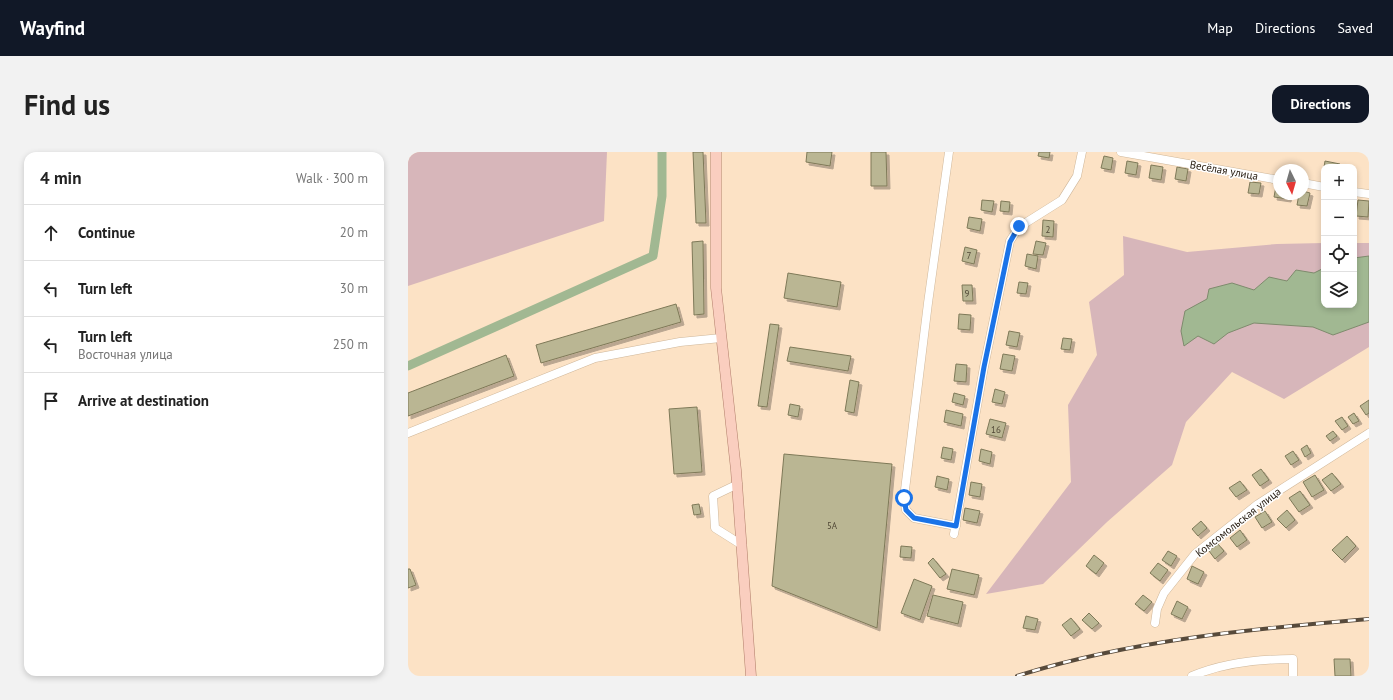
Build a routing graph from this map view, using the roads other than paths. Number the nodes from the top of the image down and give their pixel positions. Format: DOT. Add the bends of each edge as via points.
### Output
graph roads {
  1 [pos="716,152"];
  2 [pos="949,152"];
  3 [pos="1082,152"];
  4 [pos="1121,152"];
  5 [pos="1273,179"];
  6 [pos="1309,185"];
  7 [pos="1321,187"];
  8 [pos="1357,192"];
  9 [pos="1369,194"];
  10 [pos="721,338"];
  11 [pos="408,433"];
  12 [pos="1369,433"];
  13 [pos="738,484"];
  14 [pos="742,545"];
  15 [pos="1155,623"];
  16 [pos="751,676"];
  17 [pos="1192,676"];
  18 [pos="1293,676"];
  1 -- 10 [label="main road" via="716,288"];
  2 -- 3 [label="street" via="904,498 906,510 914,518 955,530 984,367 1010,242 1019,226 1062,200 1077,176"];
  4 -- 5 [label="street, Весёлая улица"];
  6 -- 7 [label="street"];
  8 -- 9 [label="street"];
  10 -- 11 [label="street" via="680,342 595,358"];
  10 -- 13 [label="main road"];
  12 -- 15 [label="street, Комсомольская улица" via="1258,504 1195,554 1164,593 1157,609"];
  13 -- 14 [label="main road"];
  13 -- 14 [label="street" via="713,496 715,528"];
  14 -- 16 [label="main road"];
  17 -- 18 [label="street" via="1206,670 1268,659 1293,659"];
}
